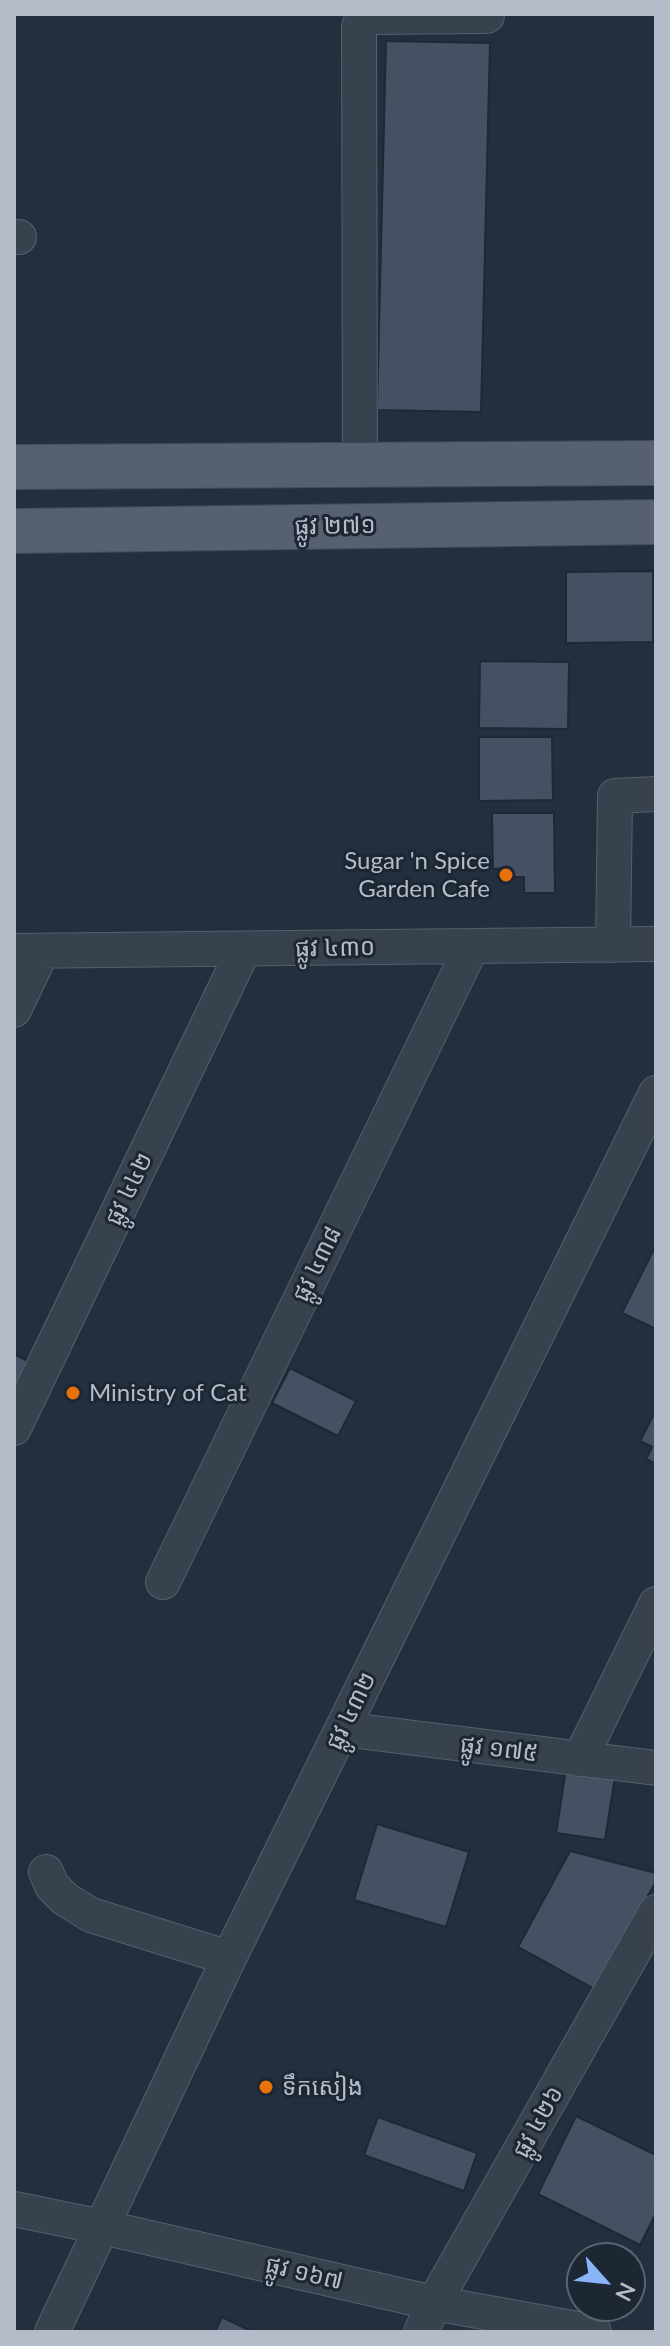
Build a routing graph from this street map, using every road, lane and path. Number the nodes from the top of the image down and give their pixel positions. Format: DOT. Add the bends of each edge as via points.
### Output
graph roads {
  1 [pos="487,16"];
  2 [pos="656,463"];
  3 [pos="360,465"];
  4 [pos="14,467"];
  5 [pos="656,522"];
  6 [pos="14,531"];
  7 [pos="656,794"];
  8 [pos="656,944"];
  9 [pos="613,945"];
  10 [pos="472,946"];
  11 [pos="244,949"];
  12 [pos="28,951"];
  13 [pos="14,1010"];
  14 [pos="656,1093"];
  15 [pos="14,1428"];
  16 [pos="163,1582"];
  17 [pos="656,1604"];
  18 [pos="342,1729"];
  19 [pos="580,1759"];
  20 [pos="656,1768"];
  21 [pos="46,1872"];
  22 [pos="656,1912"];
  23 [pos="229,1958"];
  24 [pos="14,2209"];
  25 [pos="102,2227"];
  26 [pos="428,2318"];
  27 [pos="52,2332"];
  28 [pos="594,2332"];
  1 -- 3 [label="street" via="370,17 359,26"];
  2 -- 3 [label="main road"];
  3 -- 4 [label="main road"];
  5 -- 6 [label="main road, ផ្លូវ ២៧១"];
  7 -- 9 [label="street" via="615,796"];
  8 -- 9 [label="street, ផ្លូវ ៤៣០"];
  9 -- 10 [label="street, ផ្លូវ ៤៣០"];
  10 -- 11 [label="street, ផ្លូវ ៤៣០"];
  10 -- 16 [label="street, ផ្លូវ ៤៣៨"];
  11 -- 12 [label="street, ផ្លូវ ៤៣០"];
  11 -- 15 [label="street, ផ្លូវ ៤៤២"];
  12 -- 13 [label="street"];
  14 -- 18 [label="street, ផ្លូវ ៤៣២"];
  17 -- 19 [label="street"];
  18 -- 19 [label="street, ផ្លូវ ១៧៥"];
  18 -- 23 [label="street, ផ្លូវ ៤៣២"];
  19 -- 20 [label="street, ផ្លូវ ១៧៥"];
  21 -- 23 [label="street" via="65,1899 91,1915"];
  22 -- 26 [label="street, ផ្លូវ ៤២៦"];
  23 -- 25 [label="street, ផ្លូវ ៤៣២"];
  24 -- 25 [label="street, ផ្លូវ ១៦៧"];
  25 -- 26 [label="street, ផ្លូវ ១៦៧"];
  25 -- 27 [label="street, ផ្លូវ ៤៣២"];
  26 -- 28 [label="street, ផ្លូវ ១៦៧"];
}
